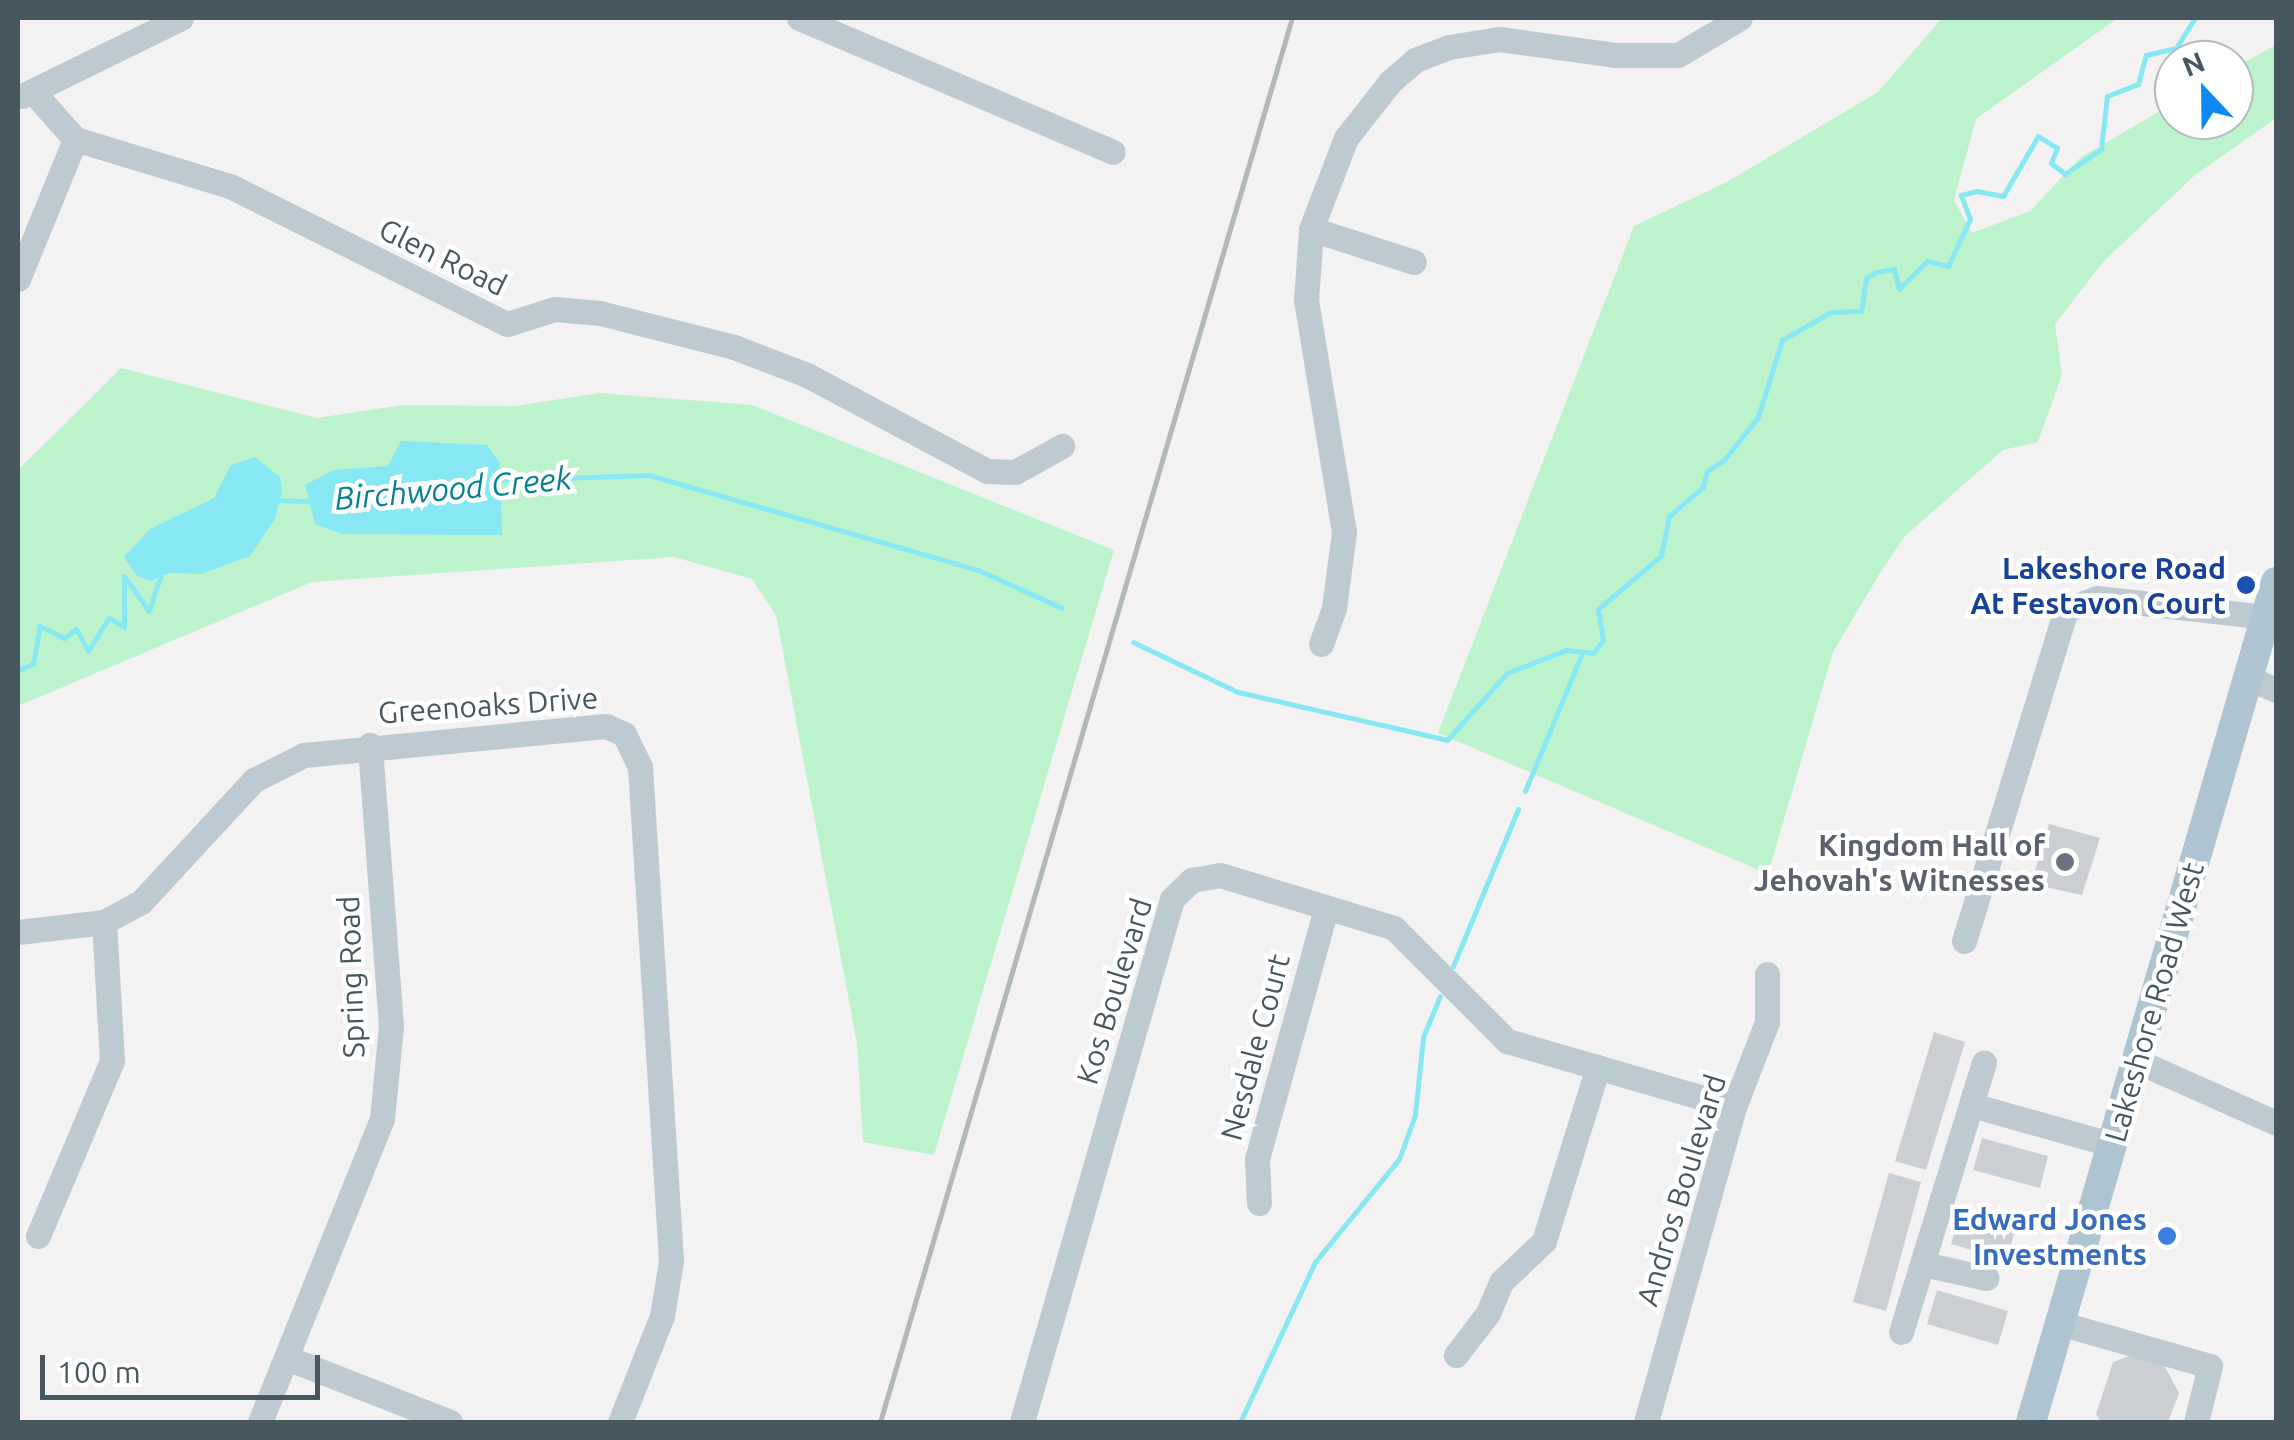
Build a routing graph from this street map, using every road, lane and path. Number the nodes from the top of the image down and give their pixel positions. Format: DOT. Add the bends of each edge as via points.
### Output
graph roads {
  1 [pos="180,18"];
  2 [pos="799,18"];
  3 [pos="1740,18"];
  4 [pos="26,95"];
  5 [pos="74,139"];
  6 [pos="1113,152"];
  7 [pos="1311,229"];
  8 [pos="1414,262"];
  9 [pos="18,279"];
  10 [pos="1062,446"];
  11 [pos="2276,582"];
  12 [pos="2266,617"];
  13 [pos="1320,644"];
  14 [pos="2248,678"];
  15 [pos="2276,690"];
  16 [pos="370,745"];
  17 [pos="1326,909"];
  18 [pos="104,922"];
  19 [pos="18,932"];
  20 [pos="1964,941"];
  21 [pos="1767,974"];
  22 [pos="2137,1061"];
  23 [pos="1984,1062"];
  24 [pos="1598,1067"];
  25 [pos="1972,1105"];
  26 [pos="1734,1108"];
  27 [pos="2276,1123"];
  28 [pos="2113,1145"];
  29 [pos="1259,1203"];
  30 [pos="38,1236"];
  31 [pos="1923,1264"];
  32 [pos="1986,1278"];
  33 [pos="2059,1323"];
  34 [pos="1901,1332"];
  35 [pos="1456,1355"];
  36 [pos="286,1358"];
  37 [pos="1652,1421"];
  38 [pos="260,1422"];
  39 [pos="450,1422"];
  40 [pos="620,1422"];
  41 [pos="1022,1422"];
  42 [pos="2031,1422"];
  43 [pos="2196,1422"];
  1 -- 4 [label="street"];
  2 -- 6 [label="street"];
  3 -- 7 [label="street" via="1678,55 1615,55 1500,39 1415,60 1346,138"];
  4 -- 5 [label="street" via="53,107"];
  5 -- 9 [label="street"];
  5 -- 10 [label="street, Glen Road" via="230,186 506,324 555,309 600,313 734,347 807,375 987,471 1015,472"];
  7 -- 8 [label="street"];
  7 -- 13 [label="street" via="1306,300 1344,532 1334,608"];
  11 -- 12 [label="main road, Lakeshore Road West"];
  12 -- 14 [label="main road, Lakeshore Road West"];
  12 -- 20 [label="street" via="2097,598 2066,610"];
  14 -- 15 [label="street"];
  14 -- 22 [label="main road, Lakeshore Road West"];
  16 -- 18 [label="street, Greenoaks Drive" via="304,755 254,780 141,902"];
  16 -- 36 [label="street, Spring Road" via="390,1026 382,1119"];
  16 -- 40 [label="street, Greenoaks Drive" via="606,726 636,750 670,1261 662,1316"];
  17 -- 24 [label="street, Kos Boulevard" via="1394,928 1507,1042"];
  17 -- 29 [label="street, Nesdale Court" via="1257,1158"];
  17 -- 41 [label="street, Kos Boulevard" via="1220,875 1192,880 1172,900"];
  18 -- 19 [label="street, Greenoaks Drive"];
  18 -- 30 [label="street" via="112,1061"];
  21 -- 26 [label="street, Andros Boulevard" via="1767,1022"];
  22 -- 27 [label="street"];
  22 -- 28 [label="main road, Lakeshore Road West"];
  23 -- 25 [label="street"];
  24 -- 26 [label="street, Kos Boulevard"];
  24 -- 35 [label="street" via="1544,1240 1501,1282 1488,1314"];
  25 -- 28 [label="street"];
  25 -- 31 [label="street"];
  26 -- 37 [label="street, Andros Boulevard"];
  28 -- 33 [label="main road, Lakeshore Road West"];
  31 -- 32 [label="street"];
  31 -- 34 [label="street"];
  33 -- 42 [label="main road, Lakeshore Road West"];
  33 -- 43 [label="street" via="2210,1366"];
  36 -- 38 [label="street, Spring Road"];
  36 -- 39 [label="street"];
}
